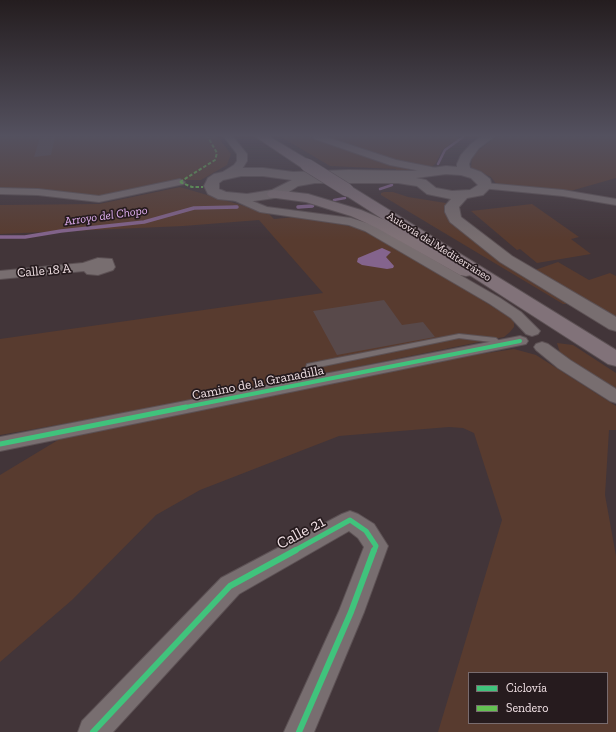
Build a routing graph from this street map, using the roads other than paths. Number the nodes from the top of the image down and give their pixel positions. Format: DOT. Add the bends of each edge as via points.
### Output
graph roads {
  1 [pos="230,171"];
  2 [pos="323,171"];
  3 [pos="423,171"];
  4 [pos="440,171"];
  5 [pos="466,171"];
  6 [pos="468,173"];
  7 [pos="433,174"];
  8 [pos="223,175"];
  9 [pos="278,175"];
  10 [pos="180,182"];
  11 [pos="485,186"];
  12 [pos="351,189"];
  13 [pos="0,191"];
  14 [pos="276,192"];
  15 [pos="463,195"];
  16 [pos="234,197"];
  17 [pos="616,202"];
  18 [pos="276,211"];
  19 [pos="88,267"];
  20 [pos="0,275"];
  21 [pos="616,325"];
  22 [pos="526,336"];
  23 [pos="616,344"];
  24 [pos="616,359"];
  25 [pos="616,363"];
  26 [pos="616,397"];
  27 [pos="0,444"];
  28 [pos="93,732"];
  29 [pos="299,732"];
  1 -- 8 [label="street"];
  2 -- 12 [label="highway, Autovía del Mediterráneo, bridge"];
  3 -- 7 [label="street"];
  4 -- 7 [label="street"];
  5 -- 6 [label="street"];
  6 -- 7 [label="street"];
  6 -- 11 [label="street" via="482,179"];
  7 -- 9 [label="street"];
  7 -- 14 [label="street" via="398,179 333,178 303,181"];
  7 -- 15 [label="street" via="432,191"];
  8 -- 9 [label="street" via="253,172"];
  8 -- 16 [label="street" via="213,181 211,188 219,194"];
  9 -- 14 [label="street" via="287,181"];
  10 -- 13 [label="street" via="99,199 38,192"];
  11 -- 15 [label="street" via="478,192"];
  11 -- 17 [label="street" via="563,193"];
  12 -- 23 [label="highway, Autovía del Mediterráneo"];
  12 -- 24 [label="highway, Autovía del Mediterráneo"];
  14 -- 16 [label="street" via="252,198"];
  14 -- 18 [label="street" via="267,205"];
  14 -- 25 [label="highway" via="315,200 381,224 476,277"];
  15 -- 21 [label="street" via="452,206 455,219 512,263"];
  16 -- 18 [label="street" via="260,208"];
  18 -- 22 [label="street" via="351,222 369,228 516,315"];
  19 -- 20 [label="street, Calle 18 A"];
  22 -- 26 [label="street" via="527,346 542,347"];
  22 -- 27 [label="street, Camino de la Granadilla" via="500,345"];
  28 -- 29 [label="street, Calle 21" via="230,586 350,520 366,531 376,546 351,612"];
}
